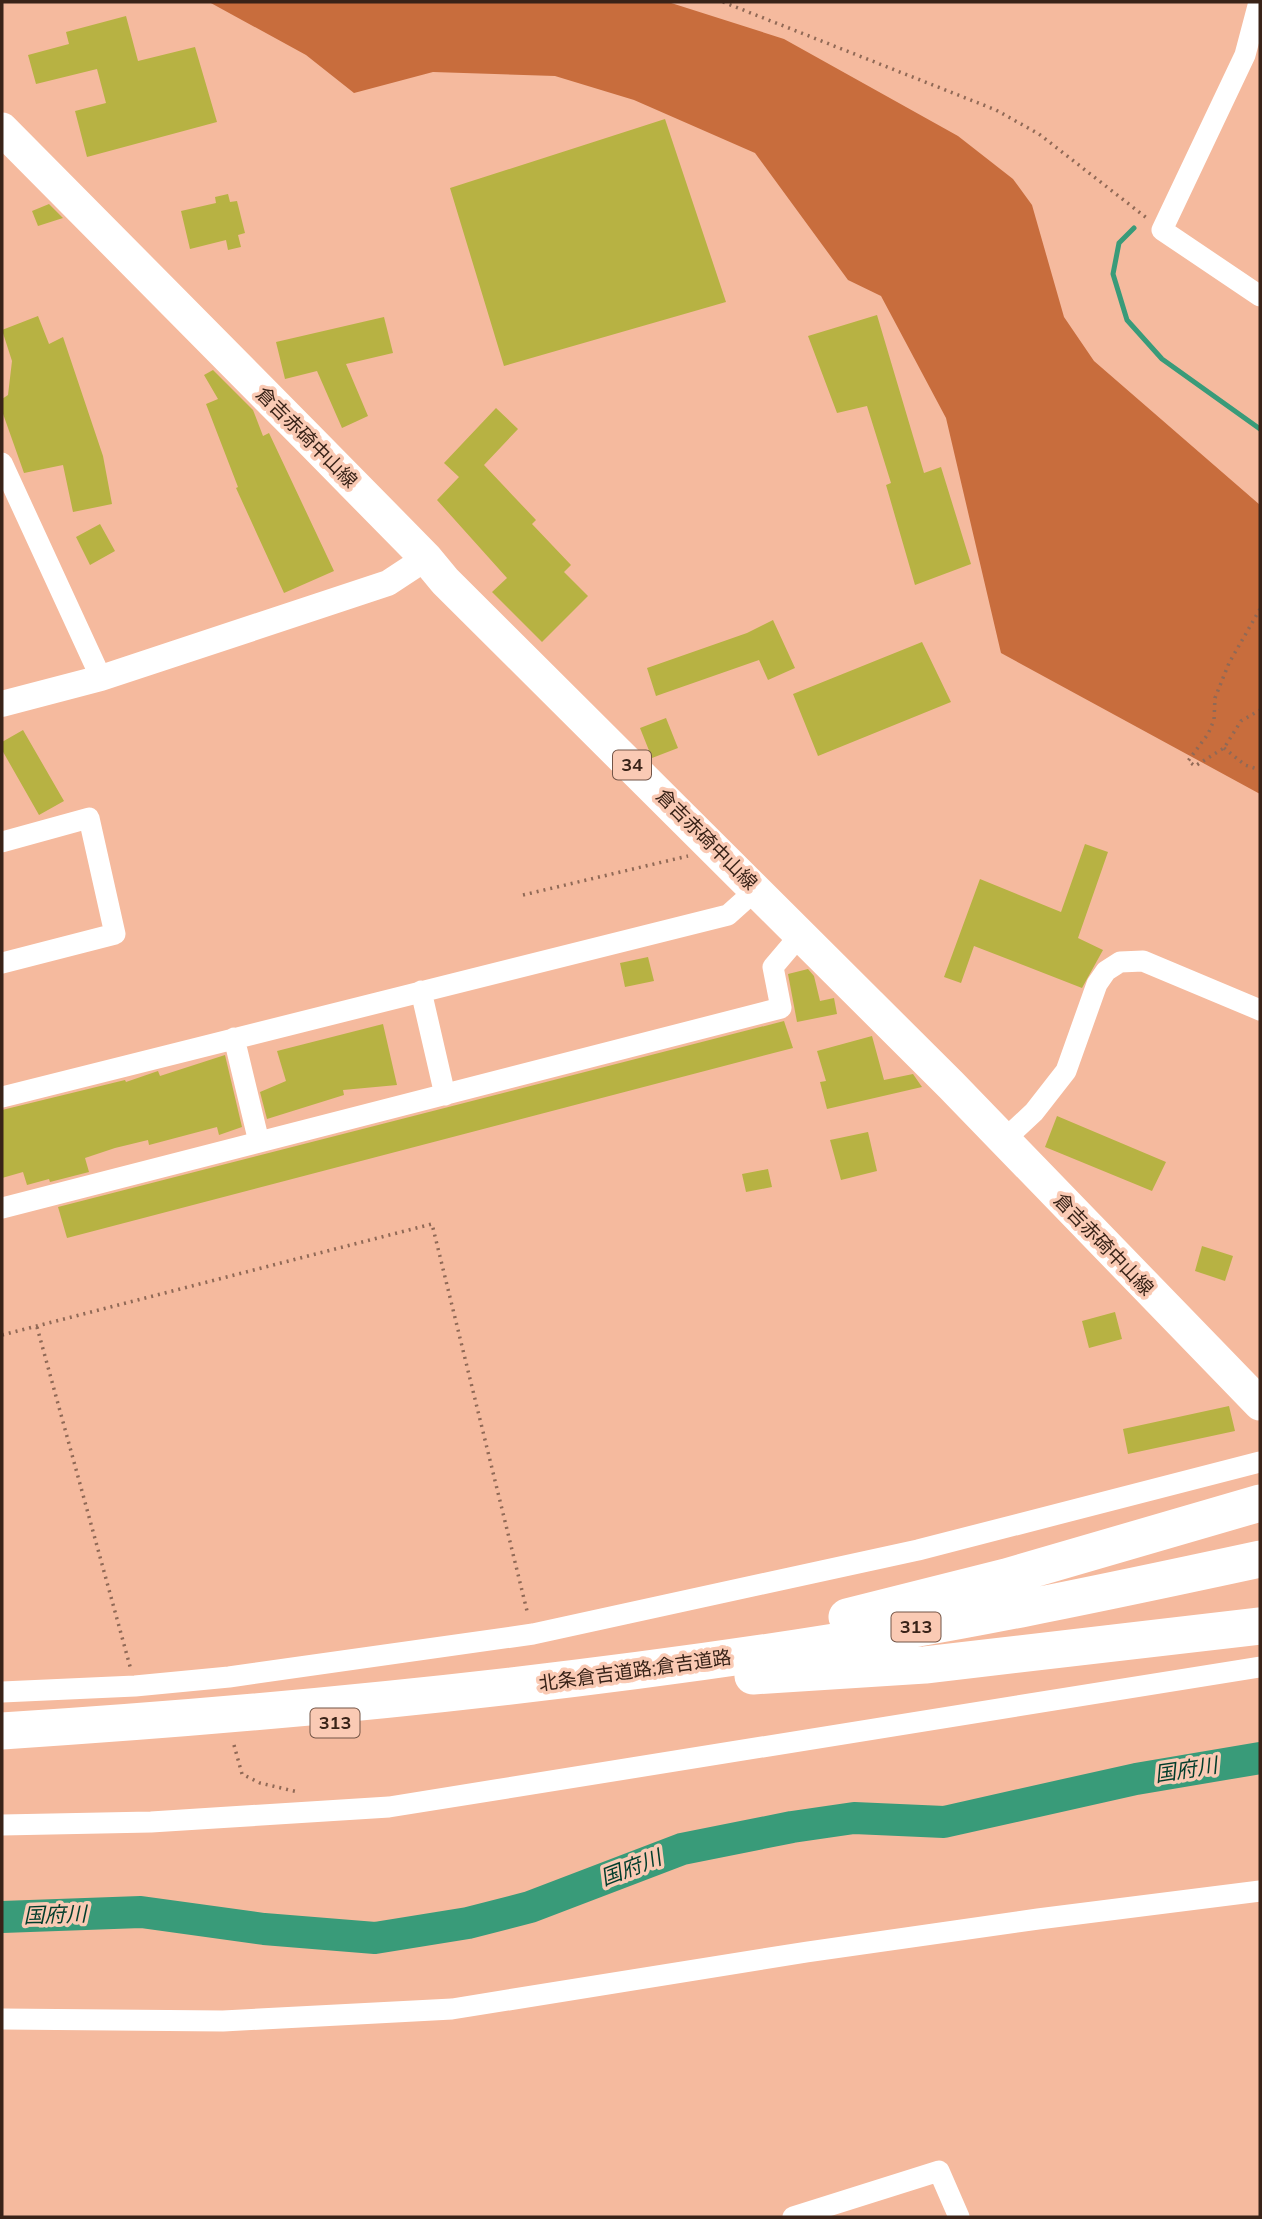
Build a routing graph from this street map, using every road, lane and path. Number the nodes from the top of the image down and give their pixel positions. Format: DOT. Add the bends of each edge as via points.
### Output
graph roads {
  1 [pos="723,2"];
  2 [pos="1259,2"];
  3 [pos="2,129"];
  4 [pos="1162,230"];
  5 [pos="1260,296"];
  6 [pos="2,463"];
  7 [pos="426,558"];
  8 [pos="1260,609"];
  9 [pos="101,678"];
  10 [pos="2,704"];
  11 [pos="1260,710"];
  12 [pos="1224,748"];
  13 [pos="1260,770"];
  14 [pos="708,840"];
  15 [pos="2,842"];
  16 [pos="757,889"];
  17 [pos="523,895"];
  18 [pos="801,934"];
  19 [pos="2,963"];
  20 [pos="421,991"];
  21 [pos="1260,1010"];
  22 [pos="233,1038"];
  23 [pos="446,1094"];
  24 [pos="2,1097"];
  25 [pos="1004,1140"];
  26 [pos="259,1143"];
  27 [pos="2,1208"];
  28 [pos="37,1327"];
  29 [pos="2,1335"];
  30 [pos="1260,1404"];
  31 [pos="1260,1462"];
  32 [pos="1260,1503"];
  33 [pos="1260,1559"];
  34 [pos="1260,1576"];
  35 [pos="1260,1626"];
  36 [pos="533,1634"];
  37 [pos="1260,1667"];
  38 [pos="570,1679"];
  39 [pos="666,1682"];
  40 [pos="135,1686"];
  41 [pos="2,1692"];
  42 [pos="2,1731"];
  43 [pos="234,1745"];
  44 [pos="2,1746"];
  45 [pos="309,1793"];
  46 [pos="2,1825"];
  47 [pos="1260,1891"];
  48 [pos="2,2019"];
  49 [pos="793,2217"];
  50 [pos="959,2217"];
  1 -- 4 [label="path" via="996,110 1039,134"];
  2 -- 4 [label="street" via="1245,55"];
  3 -- 7 [label="main road, 倉吉赤碕中山線 / 34"];
  4 -- 5 [label="street"];
  6 -- 9 [label="street"];
  7 -- 9 [label="street" via="388,583"];
  7 -- 14 [label="main road, 倉吉赤碕中山線 / 34" via="444,581"];
  8 -- 12 [label="path" via="1229,663 1208,734 1188,761 1195,766"];
  9 -- 10 [label="street"];
  11 -- 12 [label="path" via="1241,721"];
  12 -- 13 [label="path" via="1245,765"];
  14 -- 16 [label="main road, 倉吉赤碕中山線 / 34"];
  14 -- 17 [label="path" via="693,855"];
  15 -- 19 [label="street" via="89,818 114,934"];
  16 -- 18 [label="main road, 倉吉赤碕中山線 / 34"];
  16 -- 20 [label="street" via="728,915"];
  18 -- 23 [label="street" via="773,967 781,1009"];
  18 -- 25 [label="main road, 倉吉赤碕中山線 / 34"];
  20 -- 22 [label="street"];
  20 -- 23 [label="street"];
  21 -- 25 [label="street" via="1143,961 1120,962 1097,984 1066,1071 1034,1112"];
  22 -- 24 [label="street"];
  22 -- 26 [label="street"];
  23 -- 26 [label="street"];
  25 -- 30 [label="main road, 倉吉赤碕中山線 / 34"];
  26 -- 27 [label="street"];
  28 -- 29 [label="path"];
  28 -- 36 [label="path" via="432,1224"];
  28 -- 40 [label="path"];
  31 -- 36 [label="street" via="918,1550"];
  32 -- 38 [label="highway" via="993,1580"];
  33 -- 38 [label="highway, 北条倉吉道路;倉吉道路 / 313" via="797,1648"];
  34 -- 39 [label="highway, 北条倉吉道路;倉吉道路 / 313" via="891,1646"];
  35 -- 39 [label="highway" via="925,1665"];
  36 -- 40 [label="street"];
  37 -- 46 [label="street" via="389,1807 151,1822"];
  38 -- 42 [label="highway, 北条倉吉道路;倉吉道路 / 313" via="338,1705"];
  39 -- 44 [label="highway, 北条倉吉道路;倉吉道路 / 313" via="504,1706 339,1723"];
  40 -- 41 [label="street"];
  43 -- 45 [label="path" via="242,1774 260,1783"];
  47 -- 48 [label="street" via="807,1952 452,2009 223,2021"];
  49 -- 50 [label="street" via="939,2171"];
}
